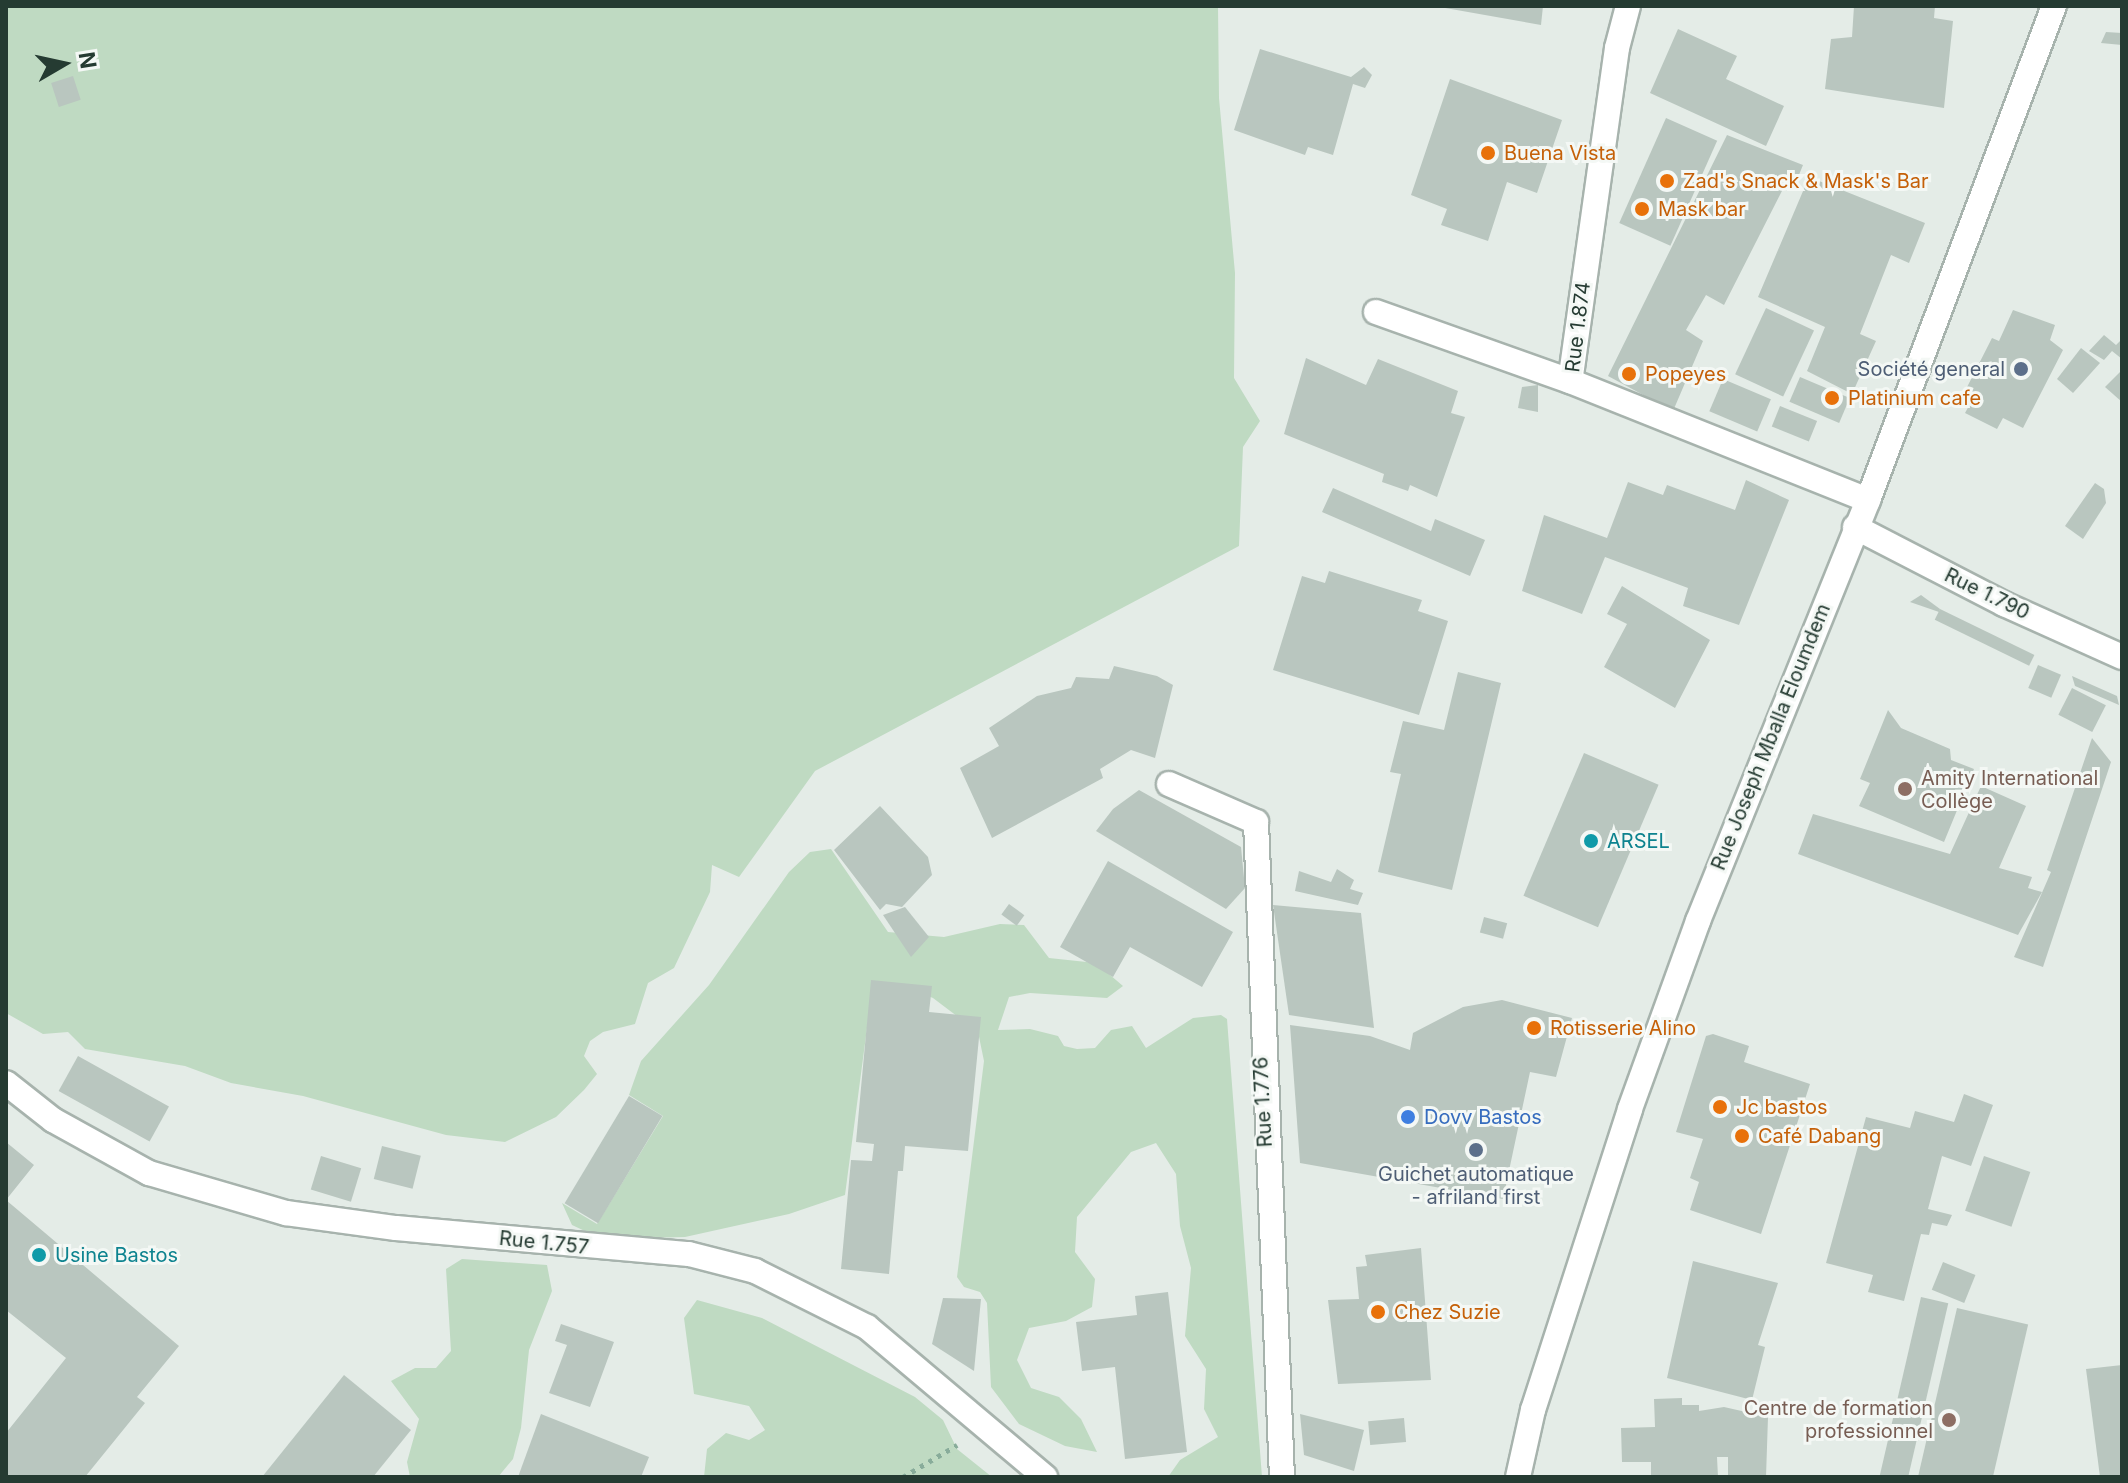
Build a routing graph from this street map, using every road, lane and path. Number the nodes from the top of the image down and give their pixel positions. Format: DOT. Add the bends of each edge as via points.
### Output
graph roads {
  1 [pos="1628,6"];
  2 [pos="2054,6"];
  3 [pos="1376,312"];
  4 [pos="1570,381"];
  5 [pos="1868,500"];
  6 [pos="1855,527"];
  7 [pos="2122,657"];
  8 [pos="1169,784"];
  9 [pos="6,1083"];
  10 [pos="989,1426"];
  11 [pos="903,1477"];
  12 [pos="1045,1477"];
  13 [pos="1282,1477"];
  14 [pos="1518,1477"];
  1 -- 4 [label="street, Rue 1.874" via="1617,48"];
  2 -- 5 [label="street, Rue Joseph Mballa Eloumdem"];
  3 -- 4 [label="street"];
  4 -- 5 [label="street, Rue 1.874"];
  5 -- 6 [label="street, Rue Joseph Mballa Eloumdem"];
  6 -- 7 [label="street, Rue 1.790" via="2004,604"];
  6 -- 14 [label="street, Rue Joseph Mballa Eloumdem" via="1698,921 1630,1109 1533,1410"];
  8 -- 13 [label="street, Rue 1.776" via="1256,822 1260,1024"];
  9 -- 10 [label="street, Rue 1.757" via="53,1120 149,1173 286,1213 689,1254 755,1271 867,1327"];
  10 -- 11 [label="path"];
  10 -- 12 [label="street, Rue 1.757"];
}
